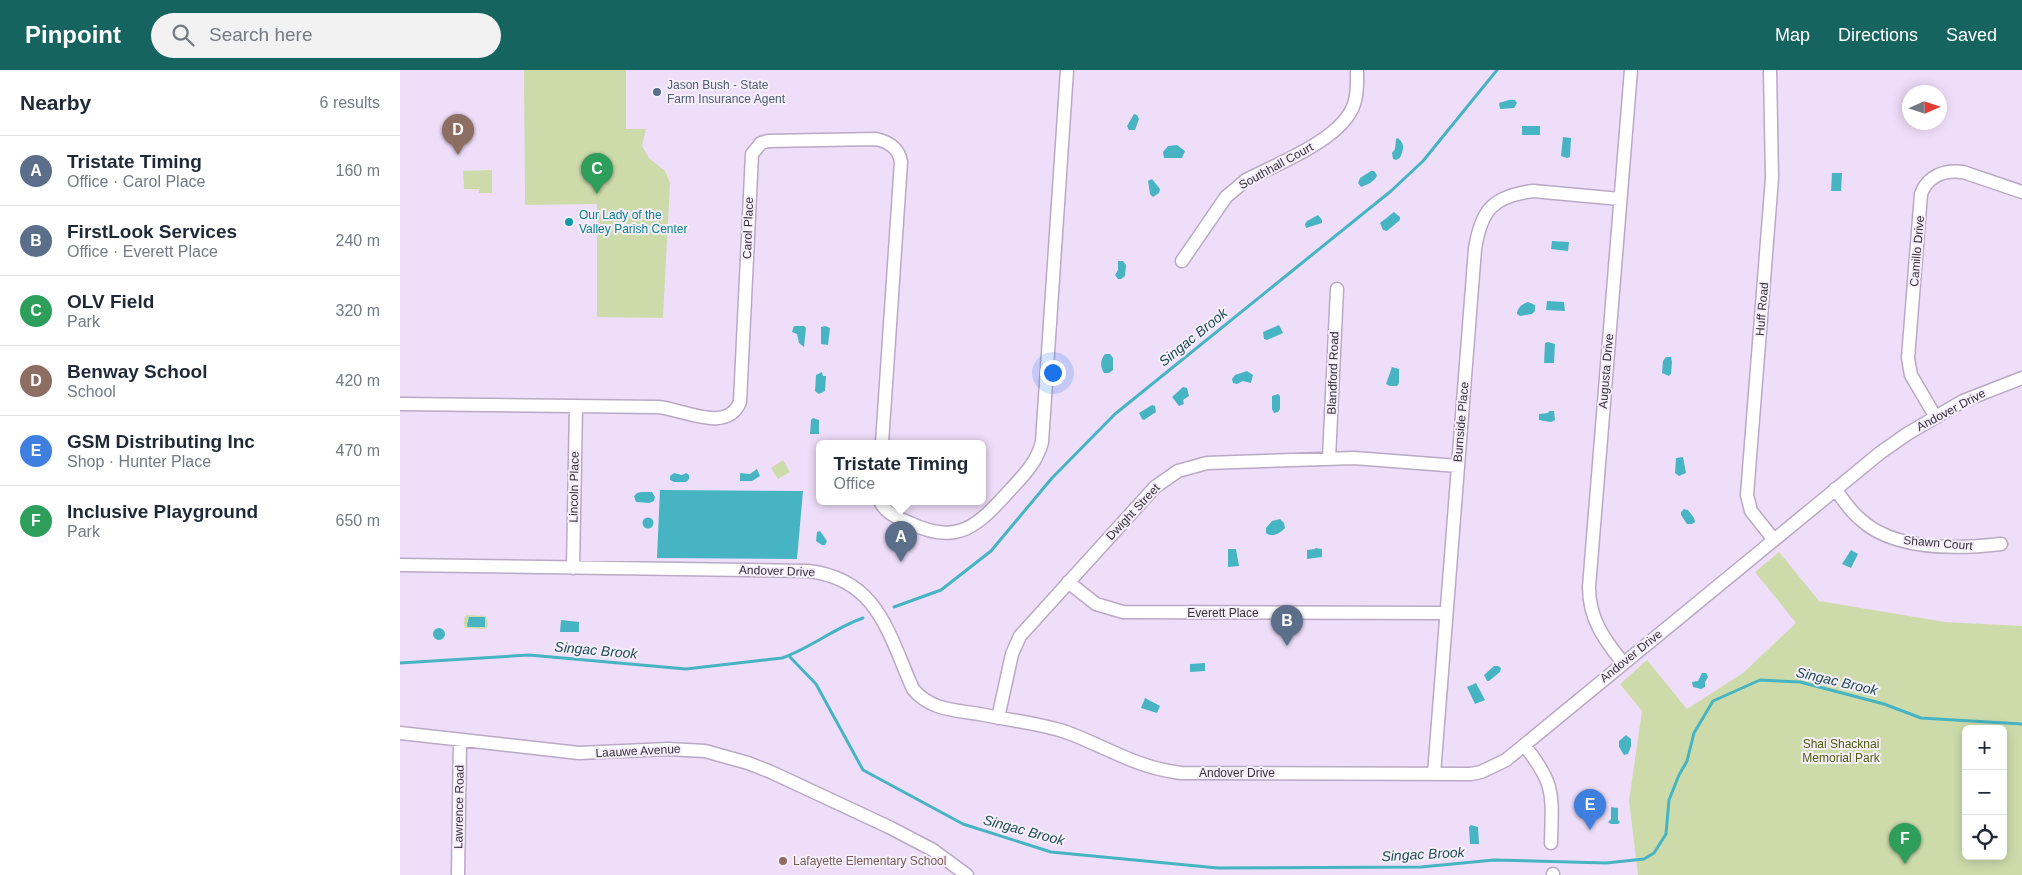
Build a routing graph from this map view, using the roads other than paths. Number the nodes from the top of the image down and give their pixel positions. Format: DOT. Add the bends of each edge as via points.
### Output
graph roads {
  1 [pos="1067,70"];
  2 [pos="1357,70"];
  3 [pos="1631,70"];
  4 [pos="1770,70"];
  5 [pos="2022,192"];
  6 [pos="1620,199"];
  7 [pos="1182,261"];
  8 [pos="1336,289"];
  9 [pos="2022,378"];
  10 [pos="400,404"];
  11 [pos="576,406"];
  12 [pos="1935,416"];
  13 [pos="882,440"];
  14 [pos="1330,458"];
  15 [pos="1458,466"];
  16 [pos="1835,490"];
  17 [pos="883,505"];
  18 [pos="1774,540"];
  19 [pos="2001,544"];
  20 [pos="400,566"];
  21 [pos="573,568"];
  22 [pos="1068,582"];
  23 [pos="1446,613"];
  24 [pos="1622,663"];
  25 [pos="998,718"];
  26 [pos="400,733"];
  27 [pos="460,740"];
  28 [pos="1524,745"];
  29 [pos="1434,774"];
  30 [pos="1551,843"];
  31 [pos="458,875"];
  32 [pos="967,875"];
  1 -- 17 [label="street" via="1040,450 1029,470 986,517 967,528 944,533 922,529 891,514"];
  2 -- 7 [label="street, Southhall Court" via="1354,106 1340,127 1321,141 1235,188"];
  3 -- 6 [label="street, Augusta Drive"];
  4 -- 18 [label="street, Huff Road" via="1772,178 1747,495 1751,511"];
  5 -- 12 [label="street, Camillo Drive" via="1954,171 1936,176 1923,187 1908,358 1911,375"];
  6 -- 15 [label="street, Burnside Place" via="1527,192 1508,196 1483,218 1475,249"];
  6 -- 24 [label="street, Augusta Drive" via="1589,597 1595,624"];
  8 -- 14 [label="street, Blandford Road"];
  9 -- 12 [label="street, Andover Drive"];
  10 -- 11 [label="street, Carol Place"];
  11 -- 13 [label="street, Carol Place" via="670,408 709,419 733,413 740,402 752,154 768,141 876,139 896,149 901,162"];
  11 -- 21 [label="street, Lincoln Place"];
  12 -- 16 [label="street, Andover Drive" via="1880,453"];
  14 -- 15 [label="street, Dwight Street" via="1373,458"];
  14 -- 22 [label="street, Dwight Street" via="1207,463 1178,471 1155,487"];
  15 -- 23 [label="street, Burnside Place"];
  16 -- 18 [label="street, Andover Drive"];
  16 -- 19 [label="street, Shawn Court" via="1860,520 1899,540 1972,547"];
  18 -- 24 [label="street, Andover Drive"];
  20 -- 21 [label="street, Andover Drive"];
  21 -- 25 [label="street, Andover Drive" via="808,570 836,576 858,590 873,606 919,697 937,706"];
  22 -- 23 [label="street, Everett Place" via="1096,604 1123,612"];
  22 -- 25 [label="street, Dwight Street" via="1020,636 1012,654"];
  23 -- 29 [label="street, Burnside Place"];
  24 -- 28 [label="street, Andover Drive"];
  25 -- 29 [label="street, Andover Drive" via="1061,731 1131,761 1181,773"];
  26 -- 27 [label="street, Laauwe Avenue"];
  27 -- 31 [label="street, Lawrence Road"];
  27 -- 32 [label="street, Laauwe Avenue" via="579,753 684,748 722,756 771,772 897,831 933,850"];
  28 -- 29 [label="street, Andover Drive" via="1506,760 1481,772"];
  28 -- 30 [label="street" via="1540,765 1550,785"];
}
